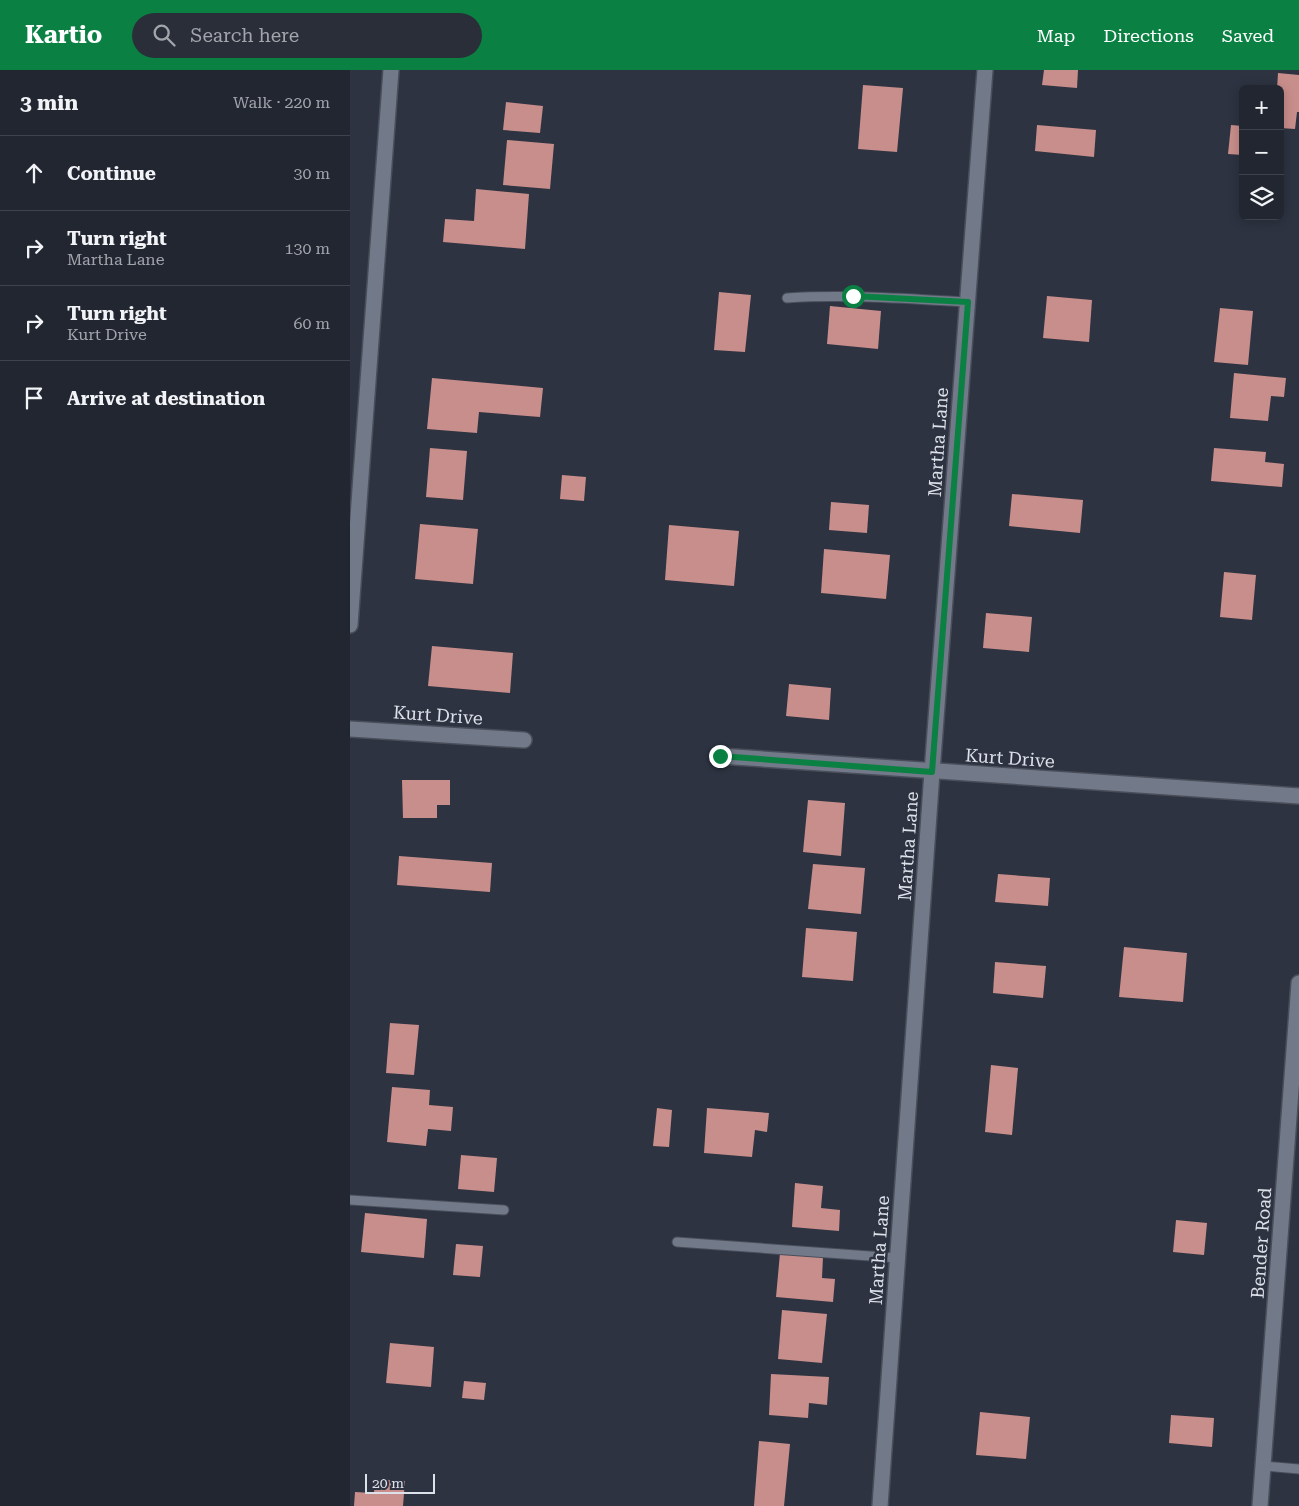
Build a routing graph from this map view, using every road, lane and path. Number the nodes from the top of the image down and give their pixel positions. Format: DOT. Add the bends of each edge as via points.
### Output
graph roads {
  1 [pos="391,70"];
  2 [pos="985,70"];
  3 [pos="786,298"];
  4 [pos="968,302"];
  5 [pos="350,625"];
  6 [pos="350,729"];
  7 [pos="524,740"];
  8 [pos="720,756"];
  9 [pos="932,772"];
  10 [pos="1299,796"];
  11 [pos="1299,983"];
  12 [pos="350,1200"];
  13 [pos="504,1210"];
  14 [pos="677,1242"];
  15 [pos="898,1258"];
  16 [pos="1263,1466"];
  17 [pos="1299,1469"];
  18 [pos="880,1506"];
  19 [pos="1260,1506"];
  1 -- 5 [label="street"];
  2 -- 4 [label="street, Martha Lane"];
  3 -- 4 [label="lane" via="843,296"];
  4 -- 9 [label="street, Martha Lane"];
  6 -- 7 [label="street, Kurt Drive"];
  8 -- 9 [label="street, Kurt Drive"];
  9 -- 10 [label="street, Kurt Drive"];
  9 -- 15 [label="street, Martha Lane"];
  11 -- 16 [label="street, Bender Road"];
  12 -- 13 [label="lane"];
  14 -- 15 [label="lane"];
  15 -- 18 [label="street, Martha Lane"];
  16 -- 17 [label="lane"];
  16 -- 19 [label="street, Bender Road"];
}
